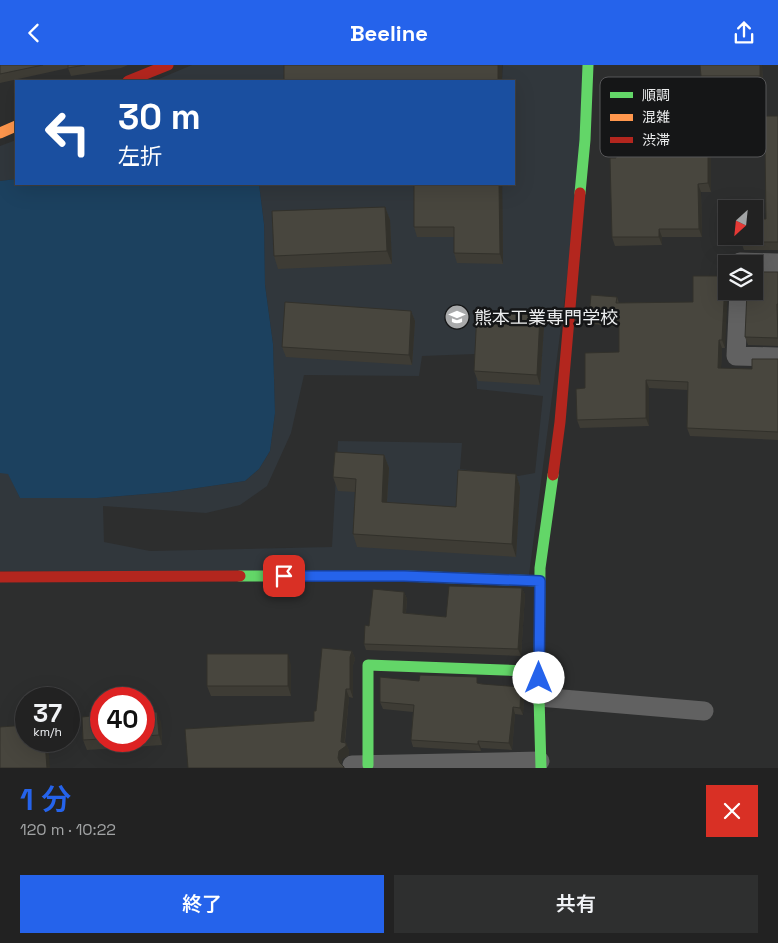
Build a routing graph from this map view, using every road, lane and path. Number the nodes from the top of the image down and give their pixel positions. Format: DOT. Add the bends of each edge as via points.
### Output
graph roads {
  1 [pos="168,65"];
  2 [pos="588,65"];
  3 [pos="130,80"];
  4 [pos="15,126"];
  5 [pos="0,133"];
  6 [pos="763,262"];
  7 [pos="778,263"];
  8 [pos="739,300"];
  9 [pos="778,357"];
  10 [pos="0,577"];
  11 [pos="540,581"];
  12 [pos="528,671"];
  13 [pos="539,697"];
  14 [pos="704,711"];
  15 [pos="360,765"];
  16 [pos="468,765"];
  17 [pos="541,765"];
  1 -- 3 [label="street"];
  2 -- 11 [label="street" via="585,139 560,422"];
  4 -- 5 [label="street"];
  6 -- 7 [label="street"];
  8 -- 9 [label="street" via="736,356"];
  10 -- 11 [label="street" via="404,576"];
  11 -- 13 [label="street"];
  12 -- 15 [label="street" via="368,665"];
  13 -- 14 [label="street"];
  13 -- 17 [label="street"];
  15 -- 16 [label="street"];
  16 -- 17 [label="street"];
}
